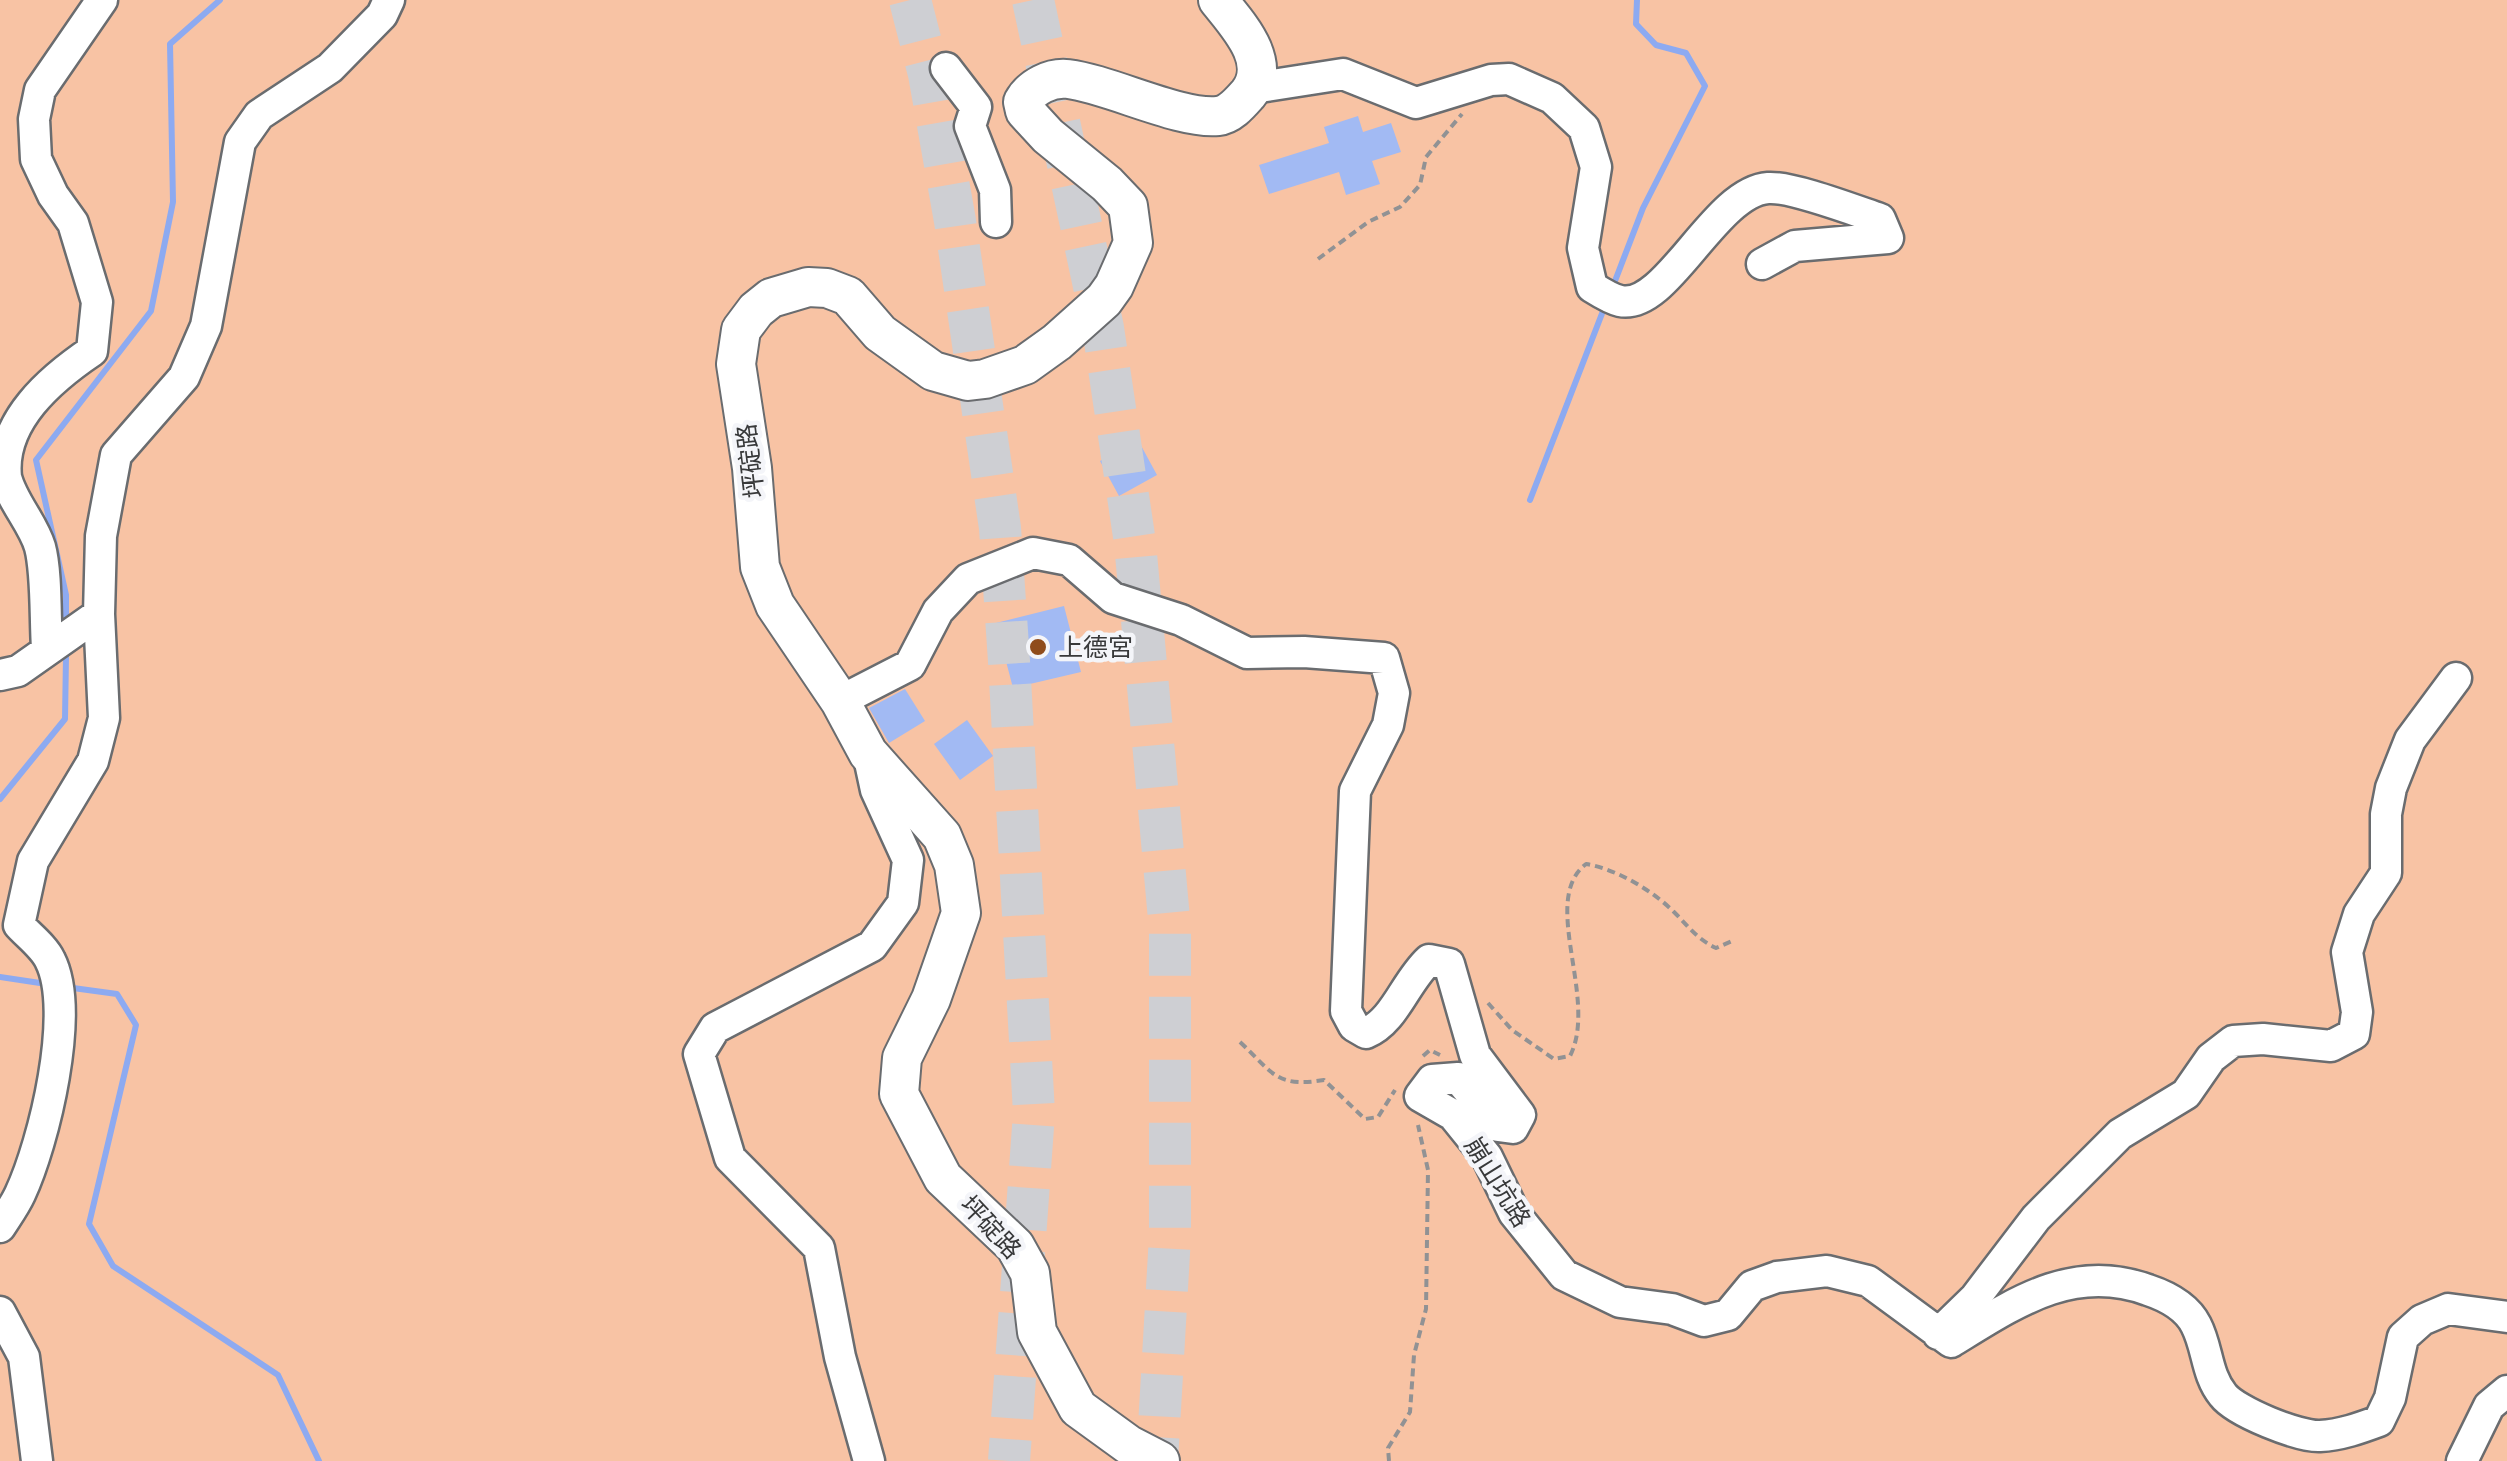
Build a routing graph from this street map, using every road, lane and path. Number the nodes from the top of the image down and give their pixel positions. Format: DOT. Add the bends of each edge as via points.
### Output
graph roads {
  1 [pos="102,0"];
  2 [pos="389,0"];
  3 [pos="1218,0"];
  4 [pos="946,68"];
  5 [pos="1491,80"];
  6 [pos="1253,88"];
  7 [pos="1023,102"];
  8 [pos="976,107"];
  9 [pos="996,222"];
  10 [pos="1318,259"];
  11 [pos="1762,264"];
  12 [pos="98,614"];
  13 [pos="48,648"];
  14 [pos="0,675"];
  15 [pos="2456,678"];
  16 [pos="840,701"];
  17 [pos="868,753"];
  18 [pos="1732,941"];
  19 [pos="1480,994"];
  20 [pos="1240,1042"];
  21 [pos="1418,1061"];
  22 [pos="1458,1078"];
  23 [pos="1408,1091"];
  24 [pos="0,1227"];
  25 [pos="0,1312"];
  26 [pos="2507,1316"];
  27 [pos="1938,1334"];
  28 [pos="2507,1391"];
  29 [pos="37,1461"];
  30 [pos="869,1461"];
  31 [pos="1160,1461"];
  32 [pos="1389,1461"];
  33 [pos="2462,1461"];
  1 -- 13 [label="street" via="40,90 34,119 36,159 73,224 97,302 92,352 54,377 18,418 3,450 6,479 40,548"];
  2 -- 12 [label="street" via="330,68 258,116 240,142 206,326 184,377 116,455 101,536"];
  3 -- 6 [label="main road" via="1247,36 1256,61"];
  4 -- 8 [label="street"];
  5 -- 6 [label="street" via="1416,102 1343,74"];
  5 -- 10 [label="path" via="1426,157 1420,185 1400,207"];
  5 -- 11 [label="street" via="1509,79 1552,98 1584,128 1596,167 1583,248 1592,288 1621,302 1647,297 1738,201 1767,188 1880,219 1888,238 1795,246"];
  6 -- 7 [label="main road" via="1216,116 1065,78 1028,92"];
  7 -- 8 [label="street"];
  7 -- 16 [label="main road, 坪碇路" via="1048,136 1128,206 1133,230 1114,286 1057,342 1025,364 985,378 952,378 880,333 848,296 808,286 771,298 741,330 736,364 760,566 775,606"];
  8 -- 9 [label="street" via="970,126 995,190"];
  12 -- 13 [label="street"];
  12 -- 24 [label="street" via="104,718 92,761 33,861 18,925 50,959 61,1005 40,1136 20,1195"];
  13 -- 14 [label="street"];
  15 -- 27 [label="street" via="2410,740 2390,788 2386,873 2358,914 2347,952 2358,1012 2354,1034 2331,1046 2234,1041 2211,1058 2186,1094 2120,1134 2036,1218 1975,1298"];
  16 -- 17 [label="main road, 坪碇路"];
  16 -- 22 [label="street, 崩山坑路" via="910,665 938,611 968,578 1033,553 1068,560 1113,598 1182,620 1247,653 1384,658 1394,693 1388,725 1355,791 1346,1011 1366,1033 1380,1027 1429,960 1449,964 1475,1055 1520,1115 1513,1128 1498,1126"];
  17 -- 30 [label="street" via="876,790 908,860 903,903 872,946 715,1028 699,1054 730,1158 819,1248"];
  17 -- 31 [label="main road, 坪碇路" via="942,836 961,913 931,1000 902,1058 903,1104 943,1178 1015,1246 1030,1272 1037,1332 1078,1408"];
  18 -- 19 [label="path" via="1716,948 1698,940 1673,910 1608,868 1586,864 1565,893 1580,1012 1570,1056 1554,1059 1512,1030"];
  20 -- 23 [label="path" via="1281,1081 1324,1080 1365,1120"];
  21 -- 22 [label="path" via="1430,1050"];
  22 -- 23 [label="street"];
  23 -- 27 [label="street, 崩山坑路" via="1452,1115 1487,1157 1514,1214 1564,1275 1620,1302 1704,1321 1728,1315 1752,1286 1828,1271 1868,1281"];
  23 -- 32 [label="path" via="1428,1170 1426,1309 1410,1412 1388,1448"];
  25 -- 29 [label="street" via="24,1357"];
  26 -- 27 [label="street" via="2448,1309 2422,1320 2402,1337 2379,1421 2316,1436 2226,1399 2210,1374 2196,1324 2170,1297 2135,1285 2084,1280 2026,1296 1950,1342"];
  28 -- 33 [label="street" via="2489,1406"];
}
